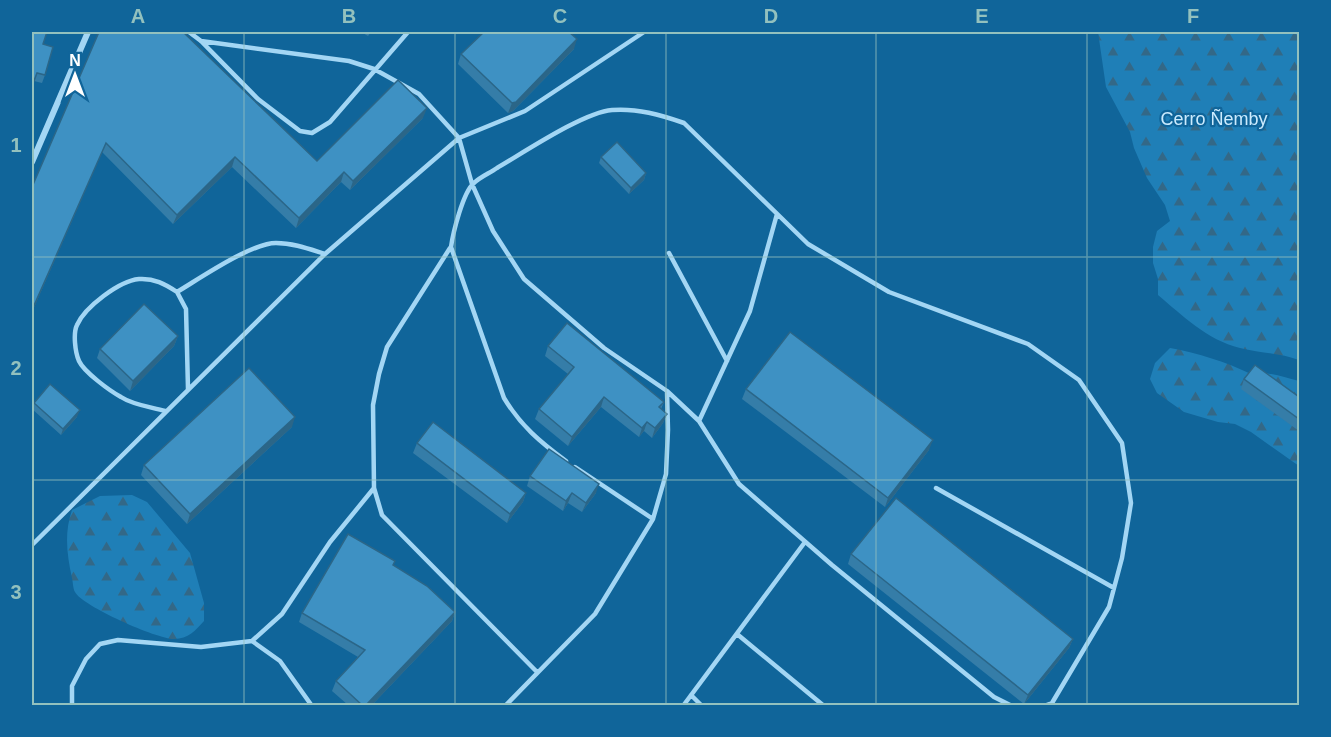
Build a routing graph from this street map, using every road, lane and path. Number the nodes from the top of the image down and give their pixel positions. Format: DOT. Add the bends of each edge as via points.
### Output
graph roads {
  1 [pos="88,32"];
  2 [pos="189,32"];
  3 [pos="408,32"];
  4 [pos="644,32"];
  5 [pos="201,41"];
  6 [pos="374,69"];
  7 [pos="459,138"];
  8 [pos="32,162"];
  9 [pos="472,184"];
  10 [pos="777,214"];
  11 [pos="451,247"];
  12 [pos="669,253"];
  13 [pos="326,254"];
  14 [pos="177,292"];
  15 [pos="727,361"];
  16 [pos="188,390"];
  17 [pos="667,391"];
  18 [pos="165,411"];
  19 [pos="699,421"];
  20 [pos="374,488"];
  21 [pos="936,488"];
  22 [pos="653,519"];
  23 [pos="805,542"];
  24 [pos="32,545"];
  25 [pos="1114,588"];
  26 [pos="737,634"];
  27 [pos="252,641"];
  28 [pos="537,672"];
  29 [pos="691,695"];
  30 [pos="1053,704"];
  31 [pos="72,705"];
  32 [pos="312,705"];
  33 [pos="505,705"];
  34 [pos="683,705"];
  35 [pos="702,705"];
  36 [pos="824,705"];
  37 [pos="1012,705"];
  38 [pos="1044,705"];
  1 -- 8 [label="street"];
  2 -- 5 [label="lane"];
  3 -- 6 [label="lane"];
  4 -- 7 [label="lane" via="525,111"];
  5 -- 6 [label="lane" via="349,61"];
  5 -- 6 [label="lane" via="258,99 300,132 312,133 330,122"];
  6 -- 7 [label="lane" via="419,94"];
  7 -- 9 [label="lane"];
  7 -- 13 [label="lane"];
  9 -- 10 [label="lane" via="534,145 593,115 610,110 633,111 684,123"];
  9 -- 11 [label="lane" via="453,228"];
  9 -- 17 [label="lane" via="494,231 524,279 604,348"];
  10 -- 15 [label="lane" via="750,312"];
  10 -- 25 [label="lane" via="808,244 889,292 1029,344 1079,380 1122,443 1131,503"];
  11 -- 20 [label="lane" via="387,347 373,405"];
  11 -- 22 [label="lane" via="504,398 516,418 564,460"];
  12 -- 15 [label="lane"];
  13 -- 14 [label="lane" via="294,244 273,243 232,259"];
  13 -- 16 [label="lane"];
  14 -- 16 [label="lane" via="186,309"];
  14 -- 18 [label="lane" via="151,279 136,279 99,298 76,327 79,362 98,381 122,398"];
  15 -- 19 [label="lane"];
  16 -- 18 [label="lane"];
  17 -- 19 [label="lane"];
  17 -- 22 [label="lane" via="666,474"];
  18 -- 24 [label="lane"];
  19 -- 23 [label="lane" via="739,484"];
  20 -- 27 [label="lane" via="330,542 282,614"];
  20 -- 28 [label="lane" via="382,515"];
  21 -- 25 [label="lane"];
  22 -- 28 [label="lane" via="595,614"];
  23 -- 26 [label="lane"];
  23 -- 37 [label="lane" via="994,697"];
  25 -- 30 [label="lane" via="1109,607"];
  26 -- 29 [label="lane"];
  26 -- 36 [label="lane"];
  27 -- 31 [label="lane" via="201,647 118,640 100,644 86,658 72,686"];
  27 -- 32 [label="lane" via="280,661"];
  28 -- 33 [label="lane"];
  29 -- 34 [label="lane"];
  29 -- 35 [label="lane"];
  30 -- 38 [label="lane"];
}
